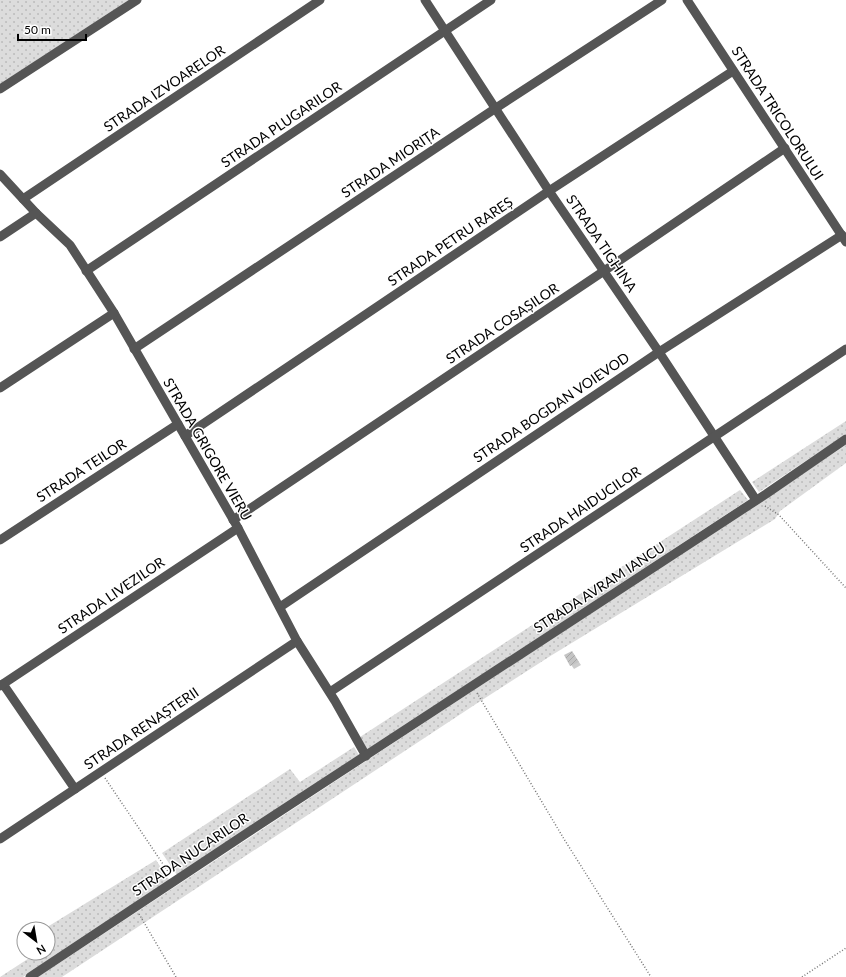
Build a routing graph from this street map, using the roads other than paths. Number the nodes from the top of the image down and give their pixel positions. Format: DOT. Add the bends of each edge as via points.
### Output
graph roads {
  1 [pos="137,0"];
  2 [pos="320,0"];
  3 [pos="425,0"];
  4 [pos="491,0"];
  5 [pos="662,0"];
  6 [pos="687,0"];
  7 [pos="446,30"];
  8 [pos="733,71"];
  9 [pos="0,89"];
  10 [pos="496,108"];
  11 [pos="785,148"];
  12 [pos="0,174"];
  13 [pos="549,191"];
  14 [pos="23,199"];
  15 [pos="36,213"];
  16 [pos="0,237"];
  17 [pos="844,238"];
  18 [pos="86,271"];
  19 [pos="604,271"];
  20 [pos="114,313"];
  21 [pos="134,349"];
  22 [pos="846,349"];
  23 [pos="659,352"];
  24 [pos="0,388"];
  25 [pos="178,424"];
  26 [pos="185,436"];
  27 [pos="714,437"];
  28 [pos="846,439"];
  29 [pos="756,500"];
  30 [pos="233,520"];
  31 [pos="238,528"];
  32 [pos="0,540"];
  33 [pos="280,607"];
  34 [pos="297,641"];
  35 [pos="2,685"];
  36 [pos="330,692"];
  37 [pos="366,756"];
  38 [pos="75,789"];
  39 [pos="0,839"];
  40 [pos="30,977"];
  1 -- 9 [label="street"];
  2 -- 14 [label="street, STRADA IZVOARELOR"];
  3 -- 7 [label="street, STRADA TIGHINA"];
  4 -- 7 [label="street, STRADA PLUGARILOR"];
  5 -- 10 [label="street, STRADA MIORIȚA"];
  6 -- 8 [label="street, STRADA TRICOLORULUI"];
  7 -- 10 [label="street, STRADA TIGHINA"];
  7 -- 18 [label="street, STRADA PLUGARILOR"];
  8 -- 11 [label="street, STRADA TRICOLORULUI"];
  8 -- 13 [label="street, STRADA PETRU RAREȘ"];
  10 -- 13 [label="street, STRADA TIGHINA"];
  10 -- 21 [label="street, STRADA MIORIȚA"];
  11 -- 17 [label="street, STRADA TRICOLORULUI"];
  11 -- 19 [label="street, STRADA COSAȘILOR"];
  12 -- 14 [label="street, STRADA GRIGORE VIERU"];
  13 -- 19 [label="street, STRADA TIGHINA"];
  13 -- 26 [label="street, STRADA PETRU RAREȘ"];
  14 -- 15 [label="street, STRADA GRIGORE VIERU"];
  15 -- 16 [label="street"];
  15 -- 18 [label="street, STRADA GRIGORE VIERU" via="70,245"];
  17 -- 23 [label="street, STRADA BOGDAN VOIEVOD"];
  18 -- 20 [label="street, STRADA GRIGORE VIERU"];
  19 -- 23 [label="street, STRADA TIGHINA"];
  19 -- 30 [label="street, STRADA COSAȘILOR"];
  20 -- 21 [label="street, STRADA GRIGORE VIERU"];
  20 -- 24 [label="street"];
  21 -- 25 [label="street, STRADA GRIGORE VIERU"];
  22 -- 27 [label="street, STRADA HAIDUCILOR"];
  23 -- 27 [label="street, STRADA TIGHINA"];
  23 -- 33 [label="street, STRADA BOGDAN VOIEVOD"];
  25 -- 26 [label="street, STRADA GRIGORE VIERU"];
  25 -- 32 [label="street, STRADA TEILOR"];
  26 -- 30 [label="street, STRADA GRIGORE VIERU"];
  27 -- 29 [label="street, STRADA TIGHINA"];
  27 -- 36 [label="street, STRADA HAIDUCILOR"];
  28 -- 29 [label="street, STRADA AVRAM IANCU"];
  29 -- 37 [label="street, STRADA AVRAM IANCU"];
  30 -- 31 [label="street, STRADA GRIGORE VIERU"];
  31 -- 33 [label="street, STRADA GRIGORE VIERU"];
  31 -- 35 [label="street, STRADA LIVEZILOR"];
  33 -- 34 [label="street, STRADA GRIGORE VIERU"];
  34 -- 36 [label="street, STRADA GRIGORE VIERU"];
  34 -- 38 [label="street, STRADA RENAȘTERII"];
  35 -- 38 [label="street"];
  36 -- 37 [label="street, STRADA GRIGORE VIERU"];
  37 -- 40 [label="street, STRADA NUCARILOR"];
  38 -- 39 [label="street, STRADA RENAȘTERII"];
}
